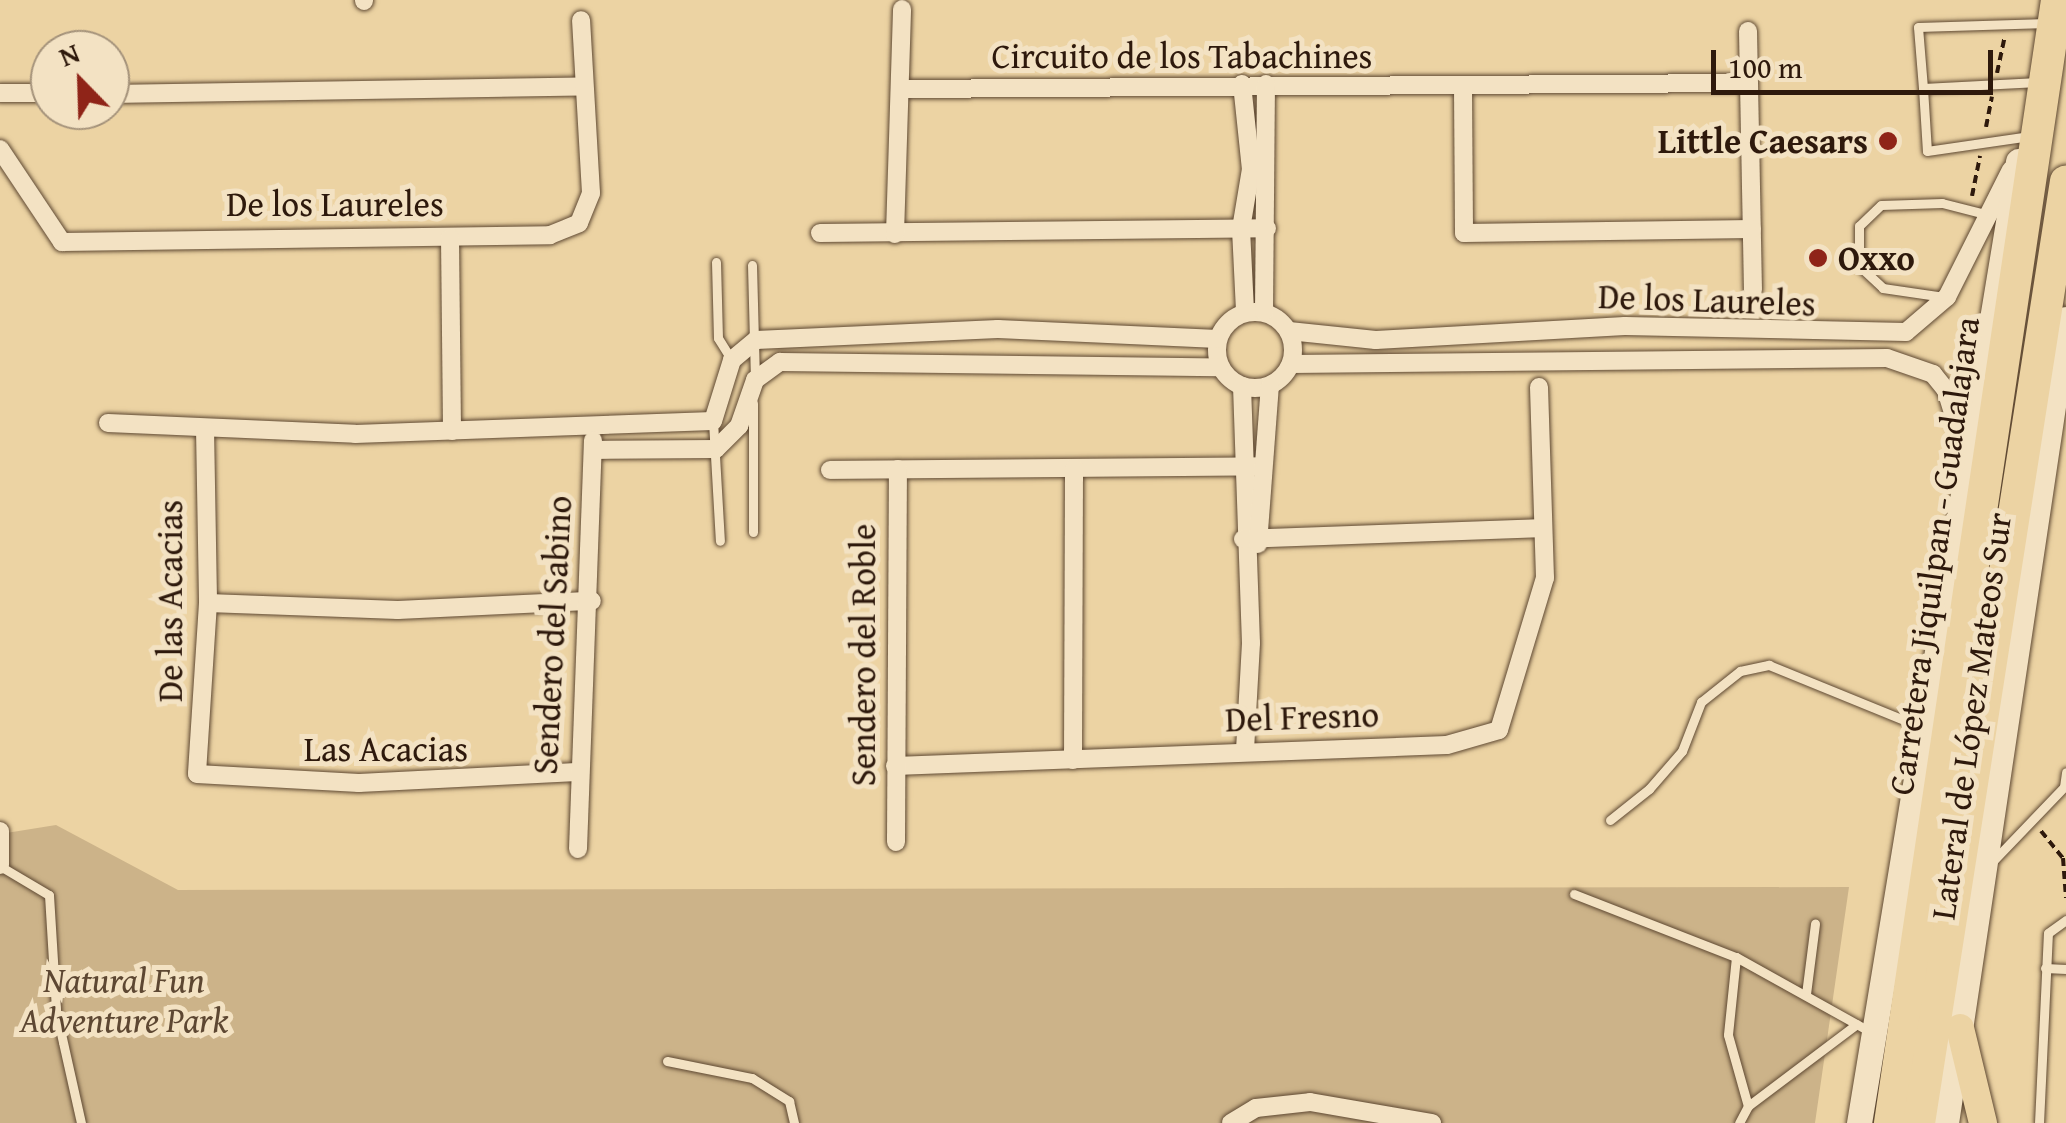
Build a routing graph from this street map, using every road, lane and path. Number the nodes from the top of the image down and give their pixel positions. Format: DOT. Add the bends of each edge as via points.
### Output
graph roads {
  1 [pos="2053,7"];
  2 [pos="902,10"];
  3 [pos="580,20"];
  4 [pos="2007,25"];
  5 [pos="1748,31"];
  6 [pos="1748,83"];
  7 [pos="1242,84"];
  8 [pos="1266,84"];
  9 [pos="1995,84"];
  10 [pos="2045,85"];
  11 [pos="581,87"];
  12 [pos="1463,88"];
  13 [pos="1923,88"];
  14 [pos="901,89"];
  15 [pos="0,93"];
  16 [pos="30,93"];
  17 [pos="130,94"];
  18 [pos="1983,142"];
  19 [pos="2021,144"];
  20 [pos="0,148"];
  21 [pos="2066,181"];
  22 [pos="1970,208"];
  23 [pos="1998,219"];
  24 [pos="1267,228"];
  25 [pos="1752,228"];
  26 [pos="1241,230"];
  27 [pos="820,233"];
  28 [pos="895,234"];
  29 [pos="450,238"];
  30 [pos="716,262"];
  31 [pos="752,265"];
  32 [pos="1753,290"];
  33 [pos="1947,298"];
  34 [pos="1254,312"];
  35 [pos="2066,319"];
  36 [pos="1625,326"];
  37 [pos="1289,332"];
  38 [pos="1770,333"];
  39 [pos="1886,336"];
  40 [pos="1218,339"];
  41 [pos="756,340"];
  42 [pos="1625,355"];
  43 [pos="1770,356"];
  44 [pos="1887,358"];
  45 [pos="732,360"];
  46 [pos="1291,364"];
  47 [pos="1220,367"];
  48 [pos="754,380"];
  49 [pos="1270,385"];
  50 [pos="1242,386"];
  51 [pos="1539,387"];
  52 [pos="713,421"];
  53 [pos="108,424"];
  54 [pos="593,424"];
  55 [pos="204,428"];
  56 [pos="452,430"];
  57 [pos="2058,430"];
  58 [pos="593,450"];
  59 [pos="716,450"];
  60 [pos="1966,457"];
  61 [pos="1240,466"];
  62 [pos="1263,466"];
  63 [pos="1074,468"];
  64 [pos="898,469"];
  65 [pos="830,470"];
  66 [pos="1543,528"];
  67 [pos="752,532"];
  68 [pos="1252,538"];
  69 [pos="720,541"];
  70 [pos="592,601"];
  71 [pos="208,603"];
  72 [pos="1922,727"];
  73 [pos="1245,750"];
  74 [pos="1073,760"];
  75 [pos="894,766"];
  76 [pos="576,772"];
  77 [pos="2066,772"];
  78 [pos="197,774"];
  79 [pos="1610,820"];
  80 [pos="2032,820"];
  81 [pos="0,831"];
  82 [pos="896,842"];
  83 [pos="578,849"];
  84 [pos="0,866"];
  85 [pos="1984,870"];
  86 [pos="1574,894"];
  87 [pos="2066,898"];
  88 [pos="2066,920"];
  89 [pos="1815,924"];
  90 [pos="1736,957"];
  91 [pos="2046,968"];
  92 [pos="2066,969"];
  93 [pos="1806,994"];
  94 [pos="1960,1028"];
  95 [pos="1865,1029"];
  96 [pos="668,1061"];
  97 [pos="1748,1106"];
  98 [pos="81,1123"];
  99 [pos="794,1123"];
  100 [pos="1231,1123"];
  101 [pos="1432,1123"];
  102 [pos="1739,1123"];
  103 [pos="1859,1123"];
  104 [pos="1890,1123"];
  105 [pos="1920,1123"];
  106 [pos="1946,1123"];
  107 [pos="1983,1123"];
  108 [pos="2039,1123"];
  1 -- 4 [label="lane"];
  1 -- 10 [label="highway, Carretera Jiquilpan - Guadalajara"];
  2 -- 14 [label="street"];
  3 -- 11 [label="street, De los Laureles"];
  4 -- 9 [label="path"];
  4 -- 13 [label="lane" via="1918,27"];
  5 -- 6 [label="street"];
  6 -- 12 [label="street, Circuito de los Tabachines"];
  6 -- 25 [label="street"];
  7 -- 8 [label="street, Circuito de los Tabachines"];
  7 -- 14 [label="street, Circuito de los Tabachines"];
  7 -- 26 [label="street" via="1251,169"];
  8 -- 12 [label="street, Circuito de los Tabachines"];
  8 -- 24 [label="street"];
  9 -- 10 [label="lane"];
  9 -- 13 [label="lane"];
  9 -- 18 [label="path"];
  10 -- 19 [label="street, Lateral de López Mateos Sur"];
  10 -- 104 [label="highway, Carretera Jiquilpan - Guadalajara"];
  11 -- 17 [label="street"];
  11 -- 29 [label="street, De los Laureles" via="592,164 579,223 550,235"];
  12 -- 25 [label="street" via="1464,233"];
  13 -- 18 [label="lane" via="1927,150"];
  14 -- 28 [label="street"];
  15 -- 16 [label="street"];
  18 -- 19 [label="lane"];
  18 -- 22 [label="path"];
  19 -- 23 [label="street, Lateral de López Mateos Sur"];
  20 -- 29 [label="street, De los Laureles" via="62,242"];
  21 -- 105 [label="highway, Carretera Jiquilpan - Guadalajara"];
  22 -- 23 [label="lane"];
  22 -- 33 [label="lane" via="1881,205 1859,226 1859,266 1882,288"];
  23 -- 33 [label="street, De los Laureles"];
  23 -- 60 [label="street, Lateral de López Mateos Sur"];
  24 -- 26 [label="street"];
  24 -- 34 [label="street"];
  25 -- 32 [label="street"];
  26 -- 28 [label="street"];
  26 -- 34 [label="street"];
  27 -- 28 [label="street"];
  29 -- 56 [label="street"];
  30 -- 45 [label="lane" via="718,338"];
  31 -- 41 [label="lane"];
  33 -- 39 [label="street, De los Laureles" via="1906,332"];
  34 -- 37 [label="street"];
  34 -- 40 [label="street"];
  35 -- 57 [label="street, Lateral de López Mateos Sur"];
  36 -- 37 [label="street, De los Laureles" via="1376,340"];
  36 -- 38 [label="street, De los Laureles"];
  36 -- 42 [label="street"];
  37 -- 46 [label="street"];
  38 -- 39 [label="street, De los Laureles"];
  38 -- 43 [label="street"];
  39 -- 44 [label="street"];
  40 -- 41 [label="street" via="998,329"];
  40 -- 47 [label="street"];
  41 -- 45 [label="street"];
  41 -- 48 [label="lane"];
  42 -- 43 [label="street, De los Laureles"];
  42 -- 46 [label="street, De los Laureles"];
  43 -- 44 [label="street, De los Laureles"];
  44 -- 60 [label="street, De los Laureles" via="1933,374 1946,390"];
  45 -- 52 [label="street"];
  46 -- 49 [label="street"];
  47 -- 48 [label="street" via="780,362"];
  47 -- 50 [label="street"];
  48 -- 59 [label="street" via="738,426"];
  48 -- 67 [label="lane"];
  49 -- 50 [label="street"];
  49 -- 62 [label="street"];
  50 -- 61 [label="street"];
  51 -- 66 [label="street, Del Fresno"];
  52 -- 54 [label="street"];
  52 -- 59 [label="lane"];
  53 -- 55 [label="street"];
  54 -- 56 [label="street"];
  54 -- 58 [label="street, Sendero del Sabino"];
  55 -- 56 [label="street"];
  55 -- 71 [label="street, De las Acacias"];
  57 -- 85 [label="street, Lateral de López Mateos Sur"];
  58 -- 59 [label="street"];
  58 -- 70 [label="street, Sendero del Sabino"];
  59 -- 69 [label="lane"];
  60 -- 72 [label="street, Lateral de López Mateos Sur"];
  61 -- 62 [label="street"];
  61 -- 63 [label="street"];
  61 -- 68 [label="street"];
  62 -- 68 [label="street"];
  63 -- 64 [label="street"];
  63 -- 74 [label="street"];
  64 -- 65 [label="street"];
  64 -- 75 [label="street, Sendero del Roble"];
  66 -- 68 [label="street"];
  66 -- 73 [label="street, Del Fresno" via="1539,608 1499,730 1447,745"];
  68 -- 73 [label="street"];
  70 -- 71 [label="street" via="398,610"];
  70 -- 76 [label="street, Sendero del Sabino"];
  71 -- 78 [label="street, De las Acacias"];
  72 -- 79 [label="lane" via="1768,665 1740,671 1701,702 1682,751"];
  72 -- 95 [label="street, Lateral de López Mateos Sur"];
  73 -- 74 [label="street, Del Fresno"];
  74 -- 75 [label="street, Del Fresno"];
  75 -- 82 [label="street, Sendero del Roble"];
  76 -- 78 [label="street, Las Acacias" via="359,783"];
  76 -- 83 [label="street, Sendero del Sabino"];
  77 -- 80 [label="lane"];
  80 -- 85 [label="lane"];
  80 -- 87 [label="path" via="2064,858"];
  81 -- 84 [label="street"];
  84 -- 98 [label="lane" via="49,895 56,1011"];
  85 -- 94 [label="street, Lateral de López Mateos Sur"];
  86 -- 90 [label="lane"];
  88 -- 91 [label="lane" via="2048,932"];
  89 -- 93 [label="lane"];
  90 -- 93 [label="lane"];
  90 -- 97 [label="lane" via="1728,1035"];
  91 -- 92 [label="lane"];
  91 -- 108 [label="lane"];
  93 -- 95 [label="lane"];
  94 -- 106 [label="street, Lateral de López Mateos Sur"];
  94 -- 107 [label="main road"];
  95 -- 97 [label="lane"];
  95 -- 103 [label="street, Lateral de López Mateos Sur"];
  96 -- 99 [label="lane" via="752,1078 790,1101"];
  97 -- 102 [label="lane"];
  100 -- 101 [label="street" via="1256,1108 1310,1102"];
}
